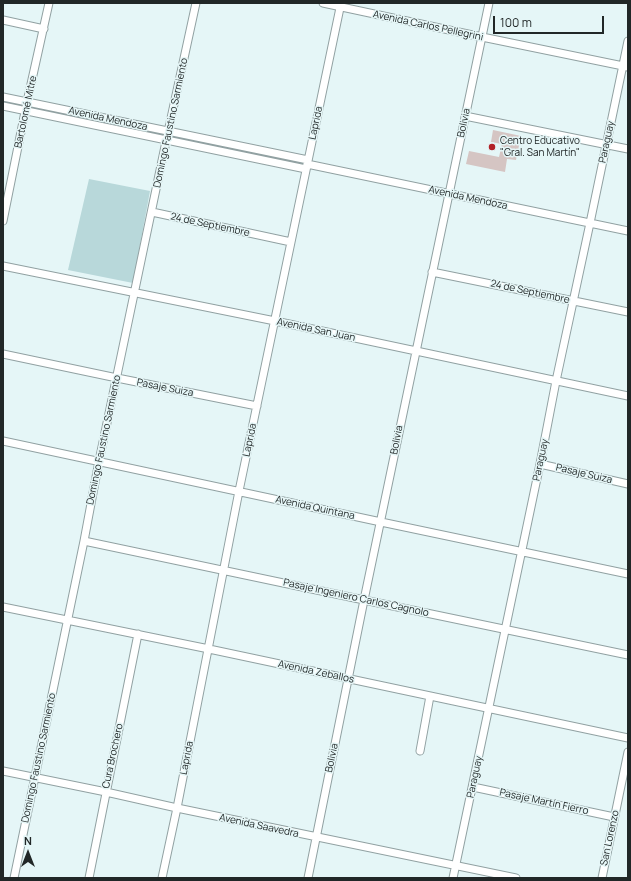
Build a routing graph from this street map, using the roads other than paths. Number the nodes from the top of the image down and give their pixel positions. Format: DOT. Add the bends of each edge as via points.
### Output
graph roads {
  1 [pos="49,3"];
  2 [pos="196,3"];
  3 [pos="323,3"];
  4 [pos="489,3"];
  5 [pos="341,5"];
  6 [pos="3,20"];
  7 [pos="44,28"];
  8 [pos="482,37"];
  9 [pos="628,41"];
  10 [pos="625,66"];
  11 [pos="3,98"];
  12 [pos="27,102"];
  13 [pos="3,106"];
  14 [pos="26,110"];
  15 [pos="466,116"];
  16 [pos="168,132"];
  17 [pos="167,140"];
  18 [pos="606,145"];
  19 [pos="628,149"];
  20 [pos="307,164"];
  21 [pos="449,194"];
  22 [pos="152,212"];
  23 [pos="3,221"];
  24 [pos="590,223"];
  25 [pos="628,231"];
  26 [pos="291,242"];
  27 [pos="3,266"];
  28 [pos="432,272"];
  29 [pos="135,293"];
  30 [pos="574,301"];
  31 [pos="628,312"];
  32 [pos="275,321"];
  33 [pos="415,352"];
  34 [pos="3,354"];
  35 [pos="117,378"];
  36 [pos="556,381"];
  37 [pos="628,396"];
  38 [pos="257,406"];
  39 [pos="3,441"];
  40 [pos="100,461"];
  41 [pos="540,464"];
  42 [pos="628,484"];
  43 [pos="239,492"];
  44 [pos="381,522"];
  45 [pos="84,541"];
  46 [pos="521,551"];
  47 [pos="224,570"];
  48 [pos="628,574"];
  49 [pos="364,600"];
  50 [pos="3,607"];
  51 [pos="67,620"];
  52 [pos="505,629"];
  53 [pos="138,634"];
  54 [pos="208,649"];
  55 [pos="628,655"];
  56 [pos="348,678"];
  57 [pos="430,696"];
  58 [pos="489,709"];
  59 [pos="628,738"];
  60 [pos="420,751"];
  61 [pos="628,752"];
  62 [pos="3,771"];
  63 [pos="35,777"];
  64 [pos="473,787"];
  65 [pos="106,792"];
  66 [pos="177,808"];
  67 [pos="614,817"];
  68 [pos="316,837"];
  69 [pos="455,865"];
  70 [pos="14,878"];
  71 [pos="89,878"];
  72 [pos="162,878"];
  73 [pos="308,878"];
  74 [pos="453,878"];
  75 [pos="516,878"];
  76 [pos="602,878"];
  1 -- 7 [label="street, Bartolomé Mitre"];
  2 -- 16 [label="street, Domingo Faustino Sarmiento"];
  3 -- 5 [label="street, Avenida Carlos Pellegrini"];
  4 -- 8 [label="street, Bolivia"];
  5 -- 8 [label="street, Avenida Carlos Pellegrini"];
  5 -- 20 [label="street, Laprida"];
  6 -- 7 [label="street"];
  7 -- 12 [label="street, Bartolomé Mitre"];
  8 -- 10 [label="street, Avenida Carlos Pellegrini"];
  8 -- 15 [label="street, Bolivia"];
  9 -- 10 [label="street, Paraguay"];
  10 -- 18 [label="street, Paraguay"];
  11 -- 12 [label="street, Avenida Mendoza"];
  12 -- 14 [label="street, Bartolomé Mitre"];
  12 -- 16 [label="street, Avenida Mendoza"];
  13 -- 14 [label="street, Avenida Mendoza"];
  14 -- 17 [label="street, Avenida Mendoza"];
  14 -- 23 [label="street, Bartolomé Mitre"];
  15 -- 18 [label="street"];
  15 -- 21 [label="street, Bolivia"];
  16 -- 17 [label="street, Domingo Faustino Sarmiento"];
  16 -- 20 [label="street, Avenida Mendoza"];
  17 -- 20 [label="street, Avenida Mendoza"];
  17 -- 22 [label="street, Domingo Faustino Sarmiento"];
  18 -- 19 [label="street"];
  18 -- 24 [label="street, Paraguay"];
  20 -- 21 [label="street, Avenida Mendoza"];
  20 -- 26 [label="street, Laprida"];
  21 -- 24 [label="street, Avenida Mendoza"];
  21 -- 28 [label="street, Bolivia"];
  22 -- 26 [label="street, 24 de Septiembre"];
  22 -- 29 [label="street, Domingo Faustino Sarmiento"];
  24 -- 25 [label="street, Avenida Mendoza"];
  24 -- 30 [label="street, Paraguay"];
  26 -- 32 [label="street, Laprida"];
  27 -- 29 [label="street, Avenida San Juan"];
  28 -- 30 [label="street, 24 de Septiembre"];
  28 -- 33 [label="street, Bolivia"];
  29 -- 32 [label="street, Avenida San Juan"];
  29 -- 35 [label="street, Domingo Faustino Sarmiento"];
  30 -- 31 [label="street, 24 de Septiembre"];
  30 -- 36 [label="street, Paraguay"];
  32 -- 33 [label="street, Avenida San Juan"];
  32 -- 38 [label="street, Laprida"];
  33 -- 36 [label="street, Avenida San Juan"];
  33 -- 44 [label="street, Bolivia"];
  34 -- 35 [label="street, Pasaje Suiza"];
  35 -- 38 [label="street, Pasaje Suiza"];
  35 -- 40 [label="street, Domingo Faustino Sarmiento"];
  36 -- 37 [label="street, Avenida San Juan"];
  36 -- 41 [label="street, Paraguay"];
  38 -- 43 [label="street, Laprida"];
  39 -- 40 [label="street, Avenida Quintana"];
  40 -- 43 [label="street, Avenida Quintana"];
  40 -- 45 [label="street, Domingo Faustino Sarmiento"];
  41 -- 42 [label="street, Pasaje Suiza"];
  41 -- 46 [label="street, Paraguay"];
  43 -- 44 [label="street, Avenida Quintana"];
  43 -- 47 [label="street, Laprida"];
  44 -- 46 [label="street, Avenida Quintana"];
  44 -- 49 [label="street, Bolivia"];
  45 -- 47 [label="street, Pasaje Ingeniero Carlos Cagnolo"];
  45 -- 51 [label="street, Domingo Faustino Sarmiento"];
  46 -- 48 [label="street, Avenida Quintana"];
  46 -- 52 [label="street, Paraguay"];
  47 -- 49 [label="street, Pasaje Ingeniero Carlos Cagnolo"];
  47 -- 54 [label="street, Laprida"];
  49 -- 52 [label="street, Pasaje Ingeniero Carlos Cagnolo"];
  49 -- 56 [label="street, Bolivia"];
  50 -- 51 [label="street, Avenida Zeballos"];
  51 -- 53 [label="street, Avenida Zeballos"];
  51 -- 63 [label="street, Domingo Faustino Sarmiento"];
  52 -- 55 [label="street, Pasaje Ingeniero Carlos Cagnolo"];
  52 -- 58 [label="street, Paraguay"];
  53 -- 54 [label="street, Avenida Zeballos"];
  53 -- 65 [label="street, Cura Brochero"];
  54 -- 56 [label="street, Avenida Zeballos"];
  54 -- 66 [label="street, Laprida"];
  56 -- 57 [label="street, Avenida Zeballos"];
  56 -- 68 [label="street, Bolivia"];
  57 -- 58 [label="street, Avenida Zeballos"];
  57 -- 60 [label="street"];
  58 -- 59 [label="street, Avenida Zeballos"];
  58 -- 64 [label="street, Paraguay"];
  61 -- 67 [label="street, San Lorenzo"];
  62 -- 63 [label="street, Avenida Saavedra"];
  63 -- 65 [label="street, Avenida Saavedra"];
  63 -- 70 [label="street, Domingo Faustino Sarmiento"];
  64 -- 67 [label="street, Pasaje Martín Fierro"];
  64 -- 69 [label="street, Paraguay"];
  65 -- 66 [label="street, Avenida Saavedra"];
  65 -- 71 [label="street, Cura Brochero"];
  66 -- 68 [label="street, Avenida Saavedra"];
  66 -- 72 [label="street, Laprida"];
  67 -- 76 [label="street, San Lorenzo"];
  68 -- 69 [label="street, Avenida Saavedra"];
  68 -- 73 [label="street, Bolivia"];
  69 -- 74 [label="street, Paraguay"];
  69 -- 75 [label="street, Avenida Saavedra"];
}
